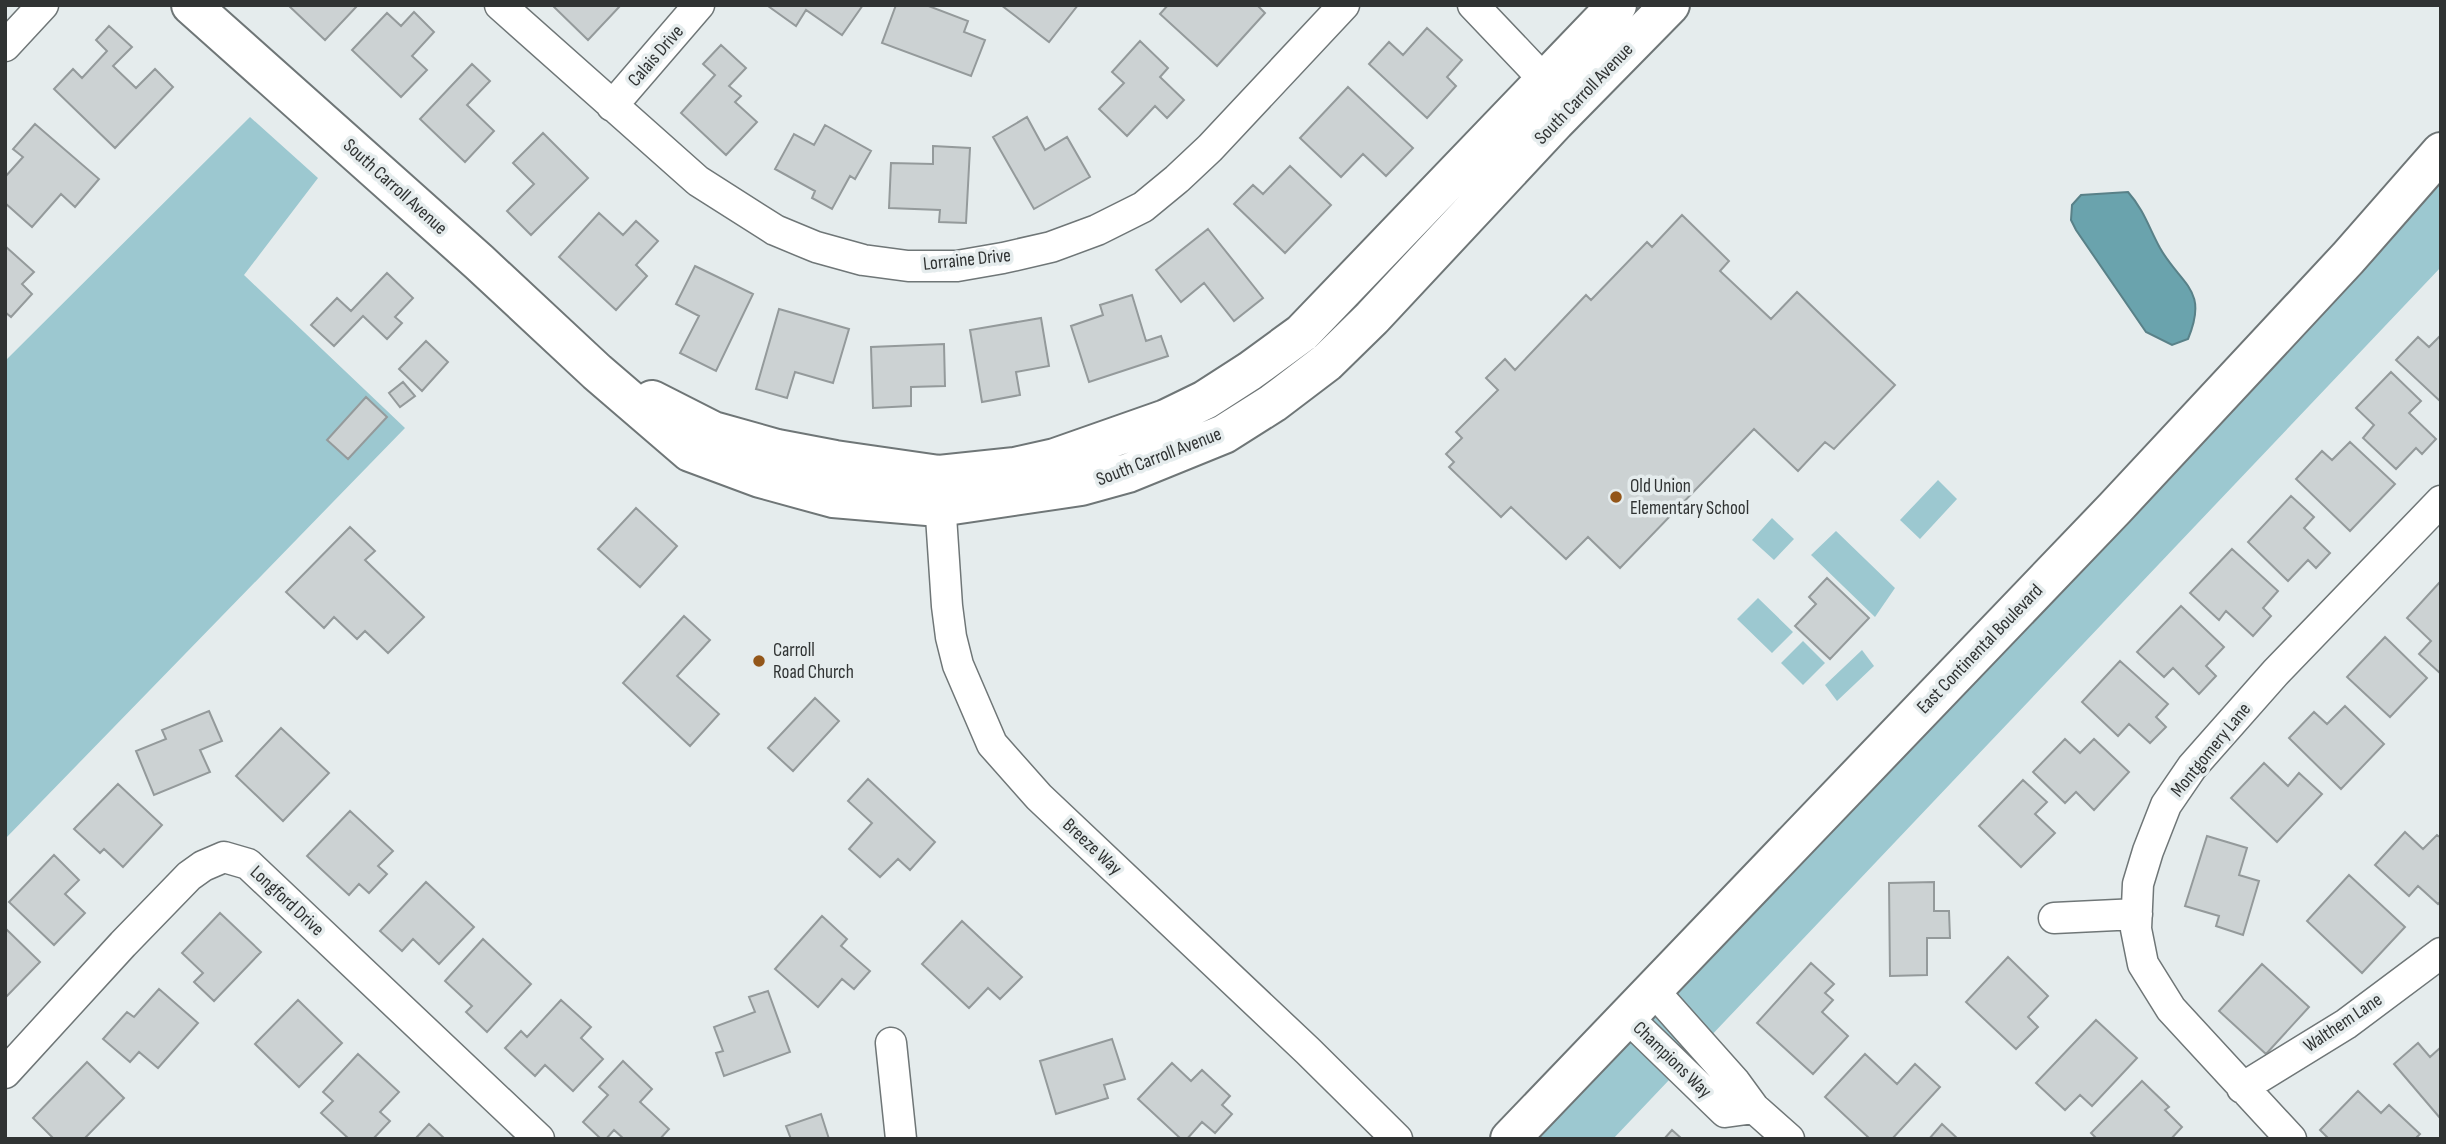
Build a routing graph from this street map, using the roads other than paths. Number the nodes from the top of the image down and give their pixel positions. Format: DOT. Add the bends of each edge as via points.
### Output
graph roads {
  1 [pos="43,5"];
  2 [pos="192,5"];
  3 [pos="500,5"];
  4 [pos="699,5"];
  5 [pos="1344,5"];
  6 [pos="1473,5"];
  7 [pos="1617,5"];
  8 [pos="1670,5"];
  9 [pos="5,46"];
  10 [pos="1560,91"];
  11 [pos="612,106"];
  12 [pos="2441,152"];
  13 [pos="939,491"];
  14 [pos="2441,500"];
  15 [pos="2137,914"];
  16 [pos="2054,918"];
  17 [pos="2441,953"];
  18 [pos="1640,1003"];
  19 [pos="891,1043"];
  20 [pos="5,1073"];
  21 [pos="2242,1088"];
  22 [pos="539,1139"];
  23 [pos="901,1139"];
  24 [pos="1397,1139"];
  25 [pos="1510,1139"];
  26 [pos="1789,1139"];
  27 [pos="2291,1139"];
  1 -- 9 [label="street"];
  2 -- 13 [label="main road, South Carroll Avenue" via="597,372 713,431"];
  3 -- 11 [label="street, Lorraine Drive"];
  4 -- 11 [label="street, Calais Drive"];
  5 -- 11 [label="street, Lorraine Drive" via="1210,148 1143,207 1051,247 957,265 908,266 863,260 775,230 698,181"];
  6 -- 10 [label="street"];
  7 -- 10 [label="main road, South Carroll Avenue"];
  8 -- 10 [label="main road, South Carroll Avenue"];
  10 -- 13 [label="main road, South Carroll Avenue" via="1354,336 1263,409 1224,434 1081,486"];
  12 -- 18 [label="main road, East Continental Boulevard" via="2124,499"];
  13 -- 24 [label="street, Breeze Way" via="951,637 992,744 1039,797"];
  14 -- 15 [label="street, Montgomery Lane" via="2192,767 2166,805 2148,851 2138,884"];
  15 -- 16 [label="street"];
  15 -- 21 [label="street, Montgomery Lane" via="2143,964 2156,986"];
  17 -- 21 [label="street, Walthem Lane" via="2346,1024"];
  18 -- 25 [label="main road, East Continental Boulevard"];
  18 -- 26 [label="street, Champions Way" via="1725,1112 1754,1108"];
  19 -- 23 [label="street"];
  20 -- 22 [label="street, Longford Drive" via="189,876 223,858 248,864"];
  21 -- 27 [label="street, Montgomery Lane"];
}
